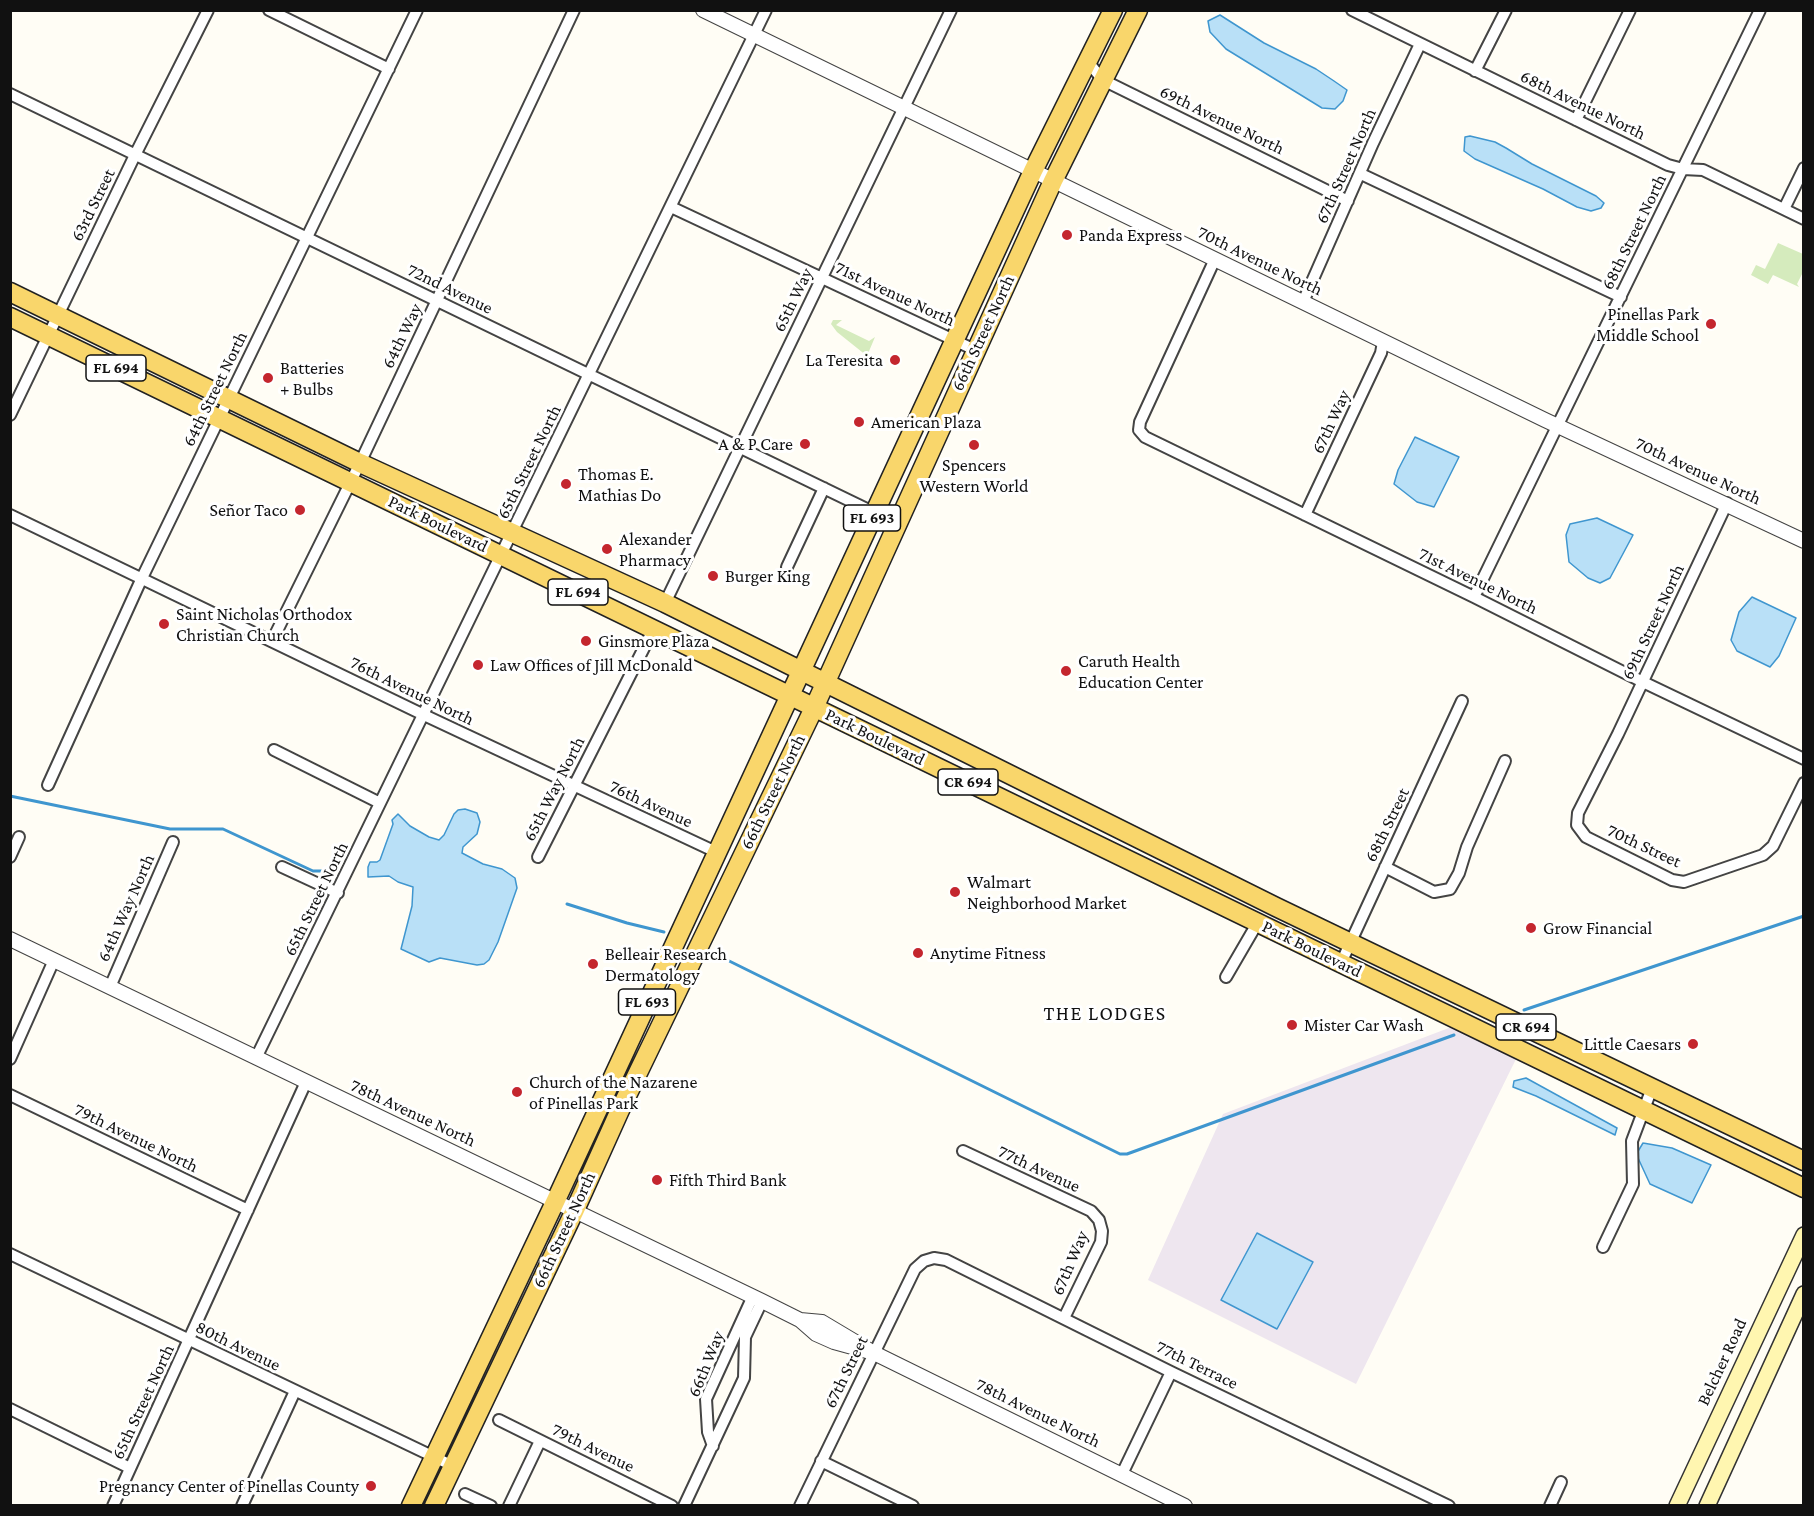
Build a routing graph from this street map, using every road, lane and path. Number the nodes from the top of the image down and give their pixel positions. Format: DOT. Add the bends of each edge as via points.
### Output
graph roads {
  1 [pos="208,10"];
  2 [pos="269,10"];
  3 [pos="417,10"];
  4 [pos="574,10"];
  5 [pos="703,10"];
  6 [pos="766,10"];
  7 [pos="951,10"];
  8 [pos="1113,10"];
  9 [pos="1138,10"];
  10 [pos="1352,10"];
  11 [pos="1506,10"];
  12 [pos="1630,10"];
  13 [pos="1760,10"];
  14 [pos="754,35"];
  15 [pos="1420,44"];
  16 [pos="1088,62"];
  17 [pos="389,69"];
  18 [pos="1475,71"];
  19 [pos="1103,80"];
  20 [pos="10,94"];
  21 [pos="903,108"];
  22 [pos="1576,120"];
  23 [pos="135,155"];
  24 [pos="1803,168"];
  25 [pos="1683,169"];
  26 [pos="1033,171"];
  27 [pos="1361,174"];
  28 [pos="1053,181"];
  29 [pos="1348,201"];
  30 [pos="671,207"];
  31 [pos="1784,209"];
  32 [pos="1803,219"];
  33 [pos="308,238"];
  34 [pos="1215,259"];
  35 [pos="822,278"];
  36 [pos="10,292"];
  37 [pos="1621,297"];
  38 [pos="437,301"];
  39 [pos="1303,302"];
  40 [pos="58,315"];
  41 [pos="10,317"];
  42 [pos="49,336"];
  43 [pos="955,341"];
  44 [pos="1383,342"];
  45 [pos="975,350"];
  46 [pos="590,375"];
  47 [pos="229,398"];
  48 [pos="11,413"];
  49 [pos="220,418"];
  50 [pos="1558,426"];
  51 [pos="739,447"];
  52 [pos="360,463"];
  53 [pos="351,482"];
  54 [pos="824,488"];
  55 [pos="1727,503"];
  56 [pos="875,513"];
  57 [pos="10,515"];
  58 [pos="1305,515"];
  59 [pos="513,533"];
  60 [pos="1803,540"];
  61 [pos="502,555"];
  62 [pos="787,567"];
  63 [pos="141,580"];
  64 [pos="1474,597"];
  65 [pos="665,603"];
  66 [pos="654,628"];
  67 [pos="273,641"];
  68 [pos="802,670"];
  69 [pos="825,682"];
  70 [pos="1643,682"];
  71 [pos="790,695"];
  72 [pos="1462,701"];
  73 [pos="814,708"];
  74 [pos="424,716"];
  75 [pos="274,750"];
  76 [pos="1607,755"];
  77 [pos="1803,759"];
  78 [pos="1505,761"];
  79 [pos="1803,783"];
  80 [pos="48,785"];
  81 [pos="573,786"];
  82 [pos="380,803"];
  83 [pos="1040,816"];
  84 [pos="1114,827"];
  85 [pos="19,837"];
  86 [pos="173,842"];
  87 [pos="716,852"];
  88 [pos="10,857"];
  89 [pos="538,857"];
  90 [pos="282,867"];
  91 [pos="1384,867"];
  92 [pos="338,893"];
  93 [pos="1258,922"];
  94 [pos="10,939"];
  95 [pos="1350,942"];
  96 [pos="54,960"];
  97 [pos="1341,963"];
  98 [pos="1226,977"];
  99 [pos="110,987"];
  100 [pos="256,1058"];
  101 [pos="10,1059"];
  102 [pos="306,1082"];
  103 [pos="1652,1088"];
  104 [pos="10,1095"];
  105 [pos="1643,1110"];
  106 [pos="963,1151"];
  107 [pos="1803,1161"];
  108 [pos="1803,1188"];
  109 [pos="556,1200"];
  110 [pos="248,1210"];
  111 [pos="575,1210"];
  112 [pos="1099,1220"];
  113 [pos="1803,1235"];
  114 [pos="1603,1247"];
  115 [pos="10,1254"];
  116 [pos="929,1259"];
  117 [pos="1803,1294"];
  118 [pos="758,1298"];
  119 [pos="1064,1318"];
  120 [pos="189,1340"];
  121 [pos="874,1353"];
  122 [pos="1171,1372"];
  123 [pos="295,1391"];
  124 [pos="10,1409"];
  125 [pos="499,1420"];
  126 [pos="540,1441"];
  127 [pos="713,1446"];
  128 [pos="433,1457"];
  129 [pos="821,1461"];
  130 [pos="453,1466"];
  131 [pos="130,1468"];
  132 [pos="1122,1474"];
  133 [pos="1562,1482"];
  134 [pos="465,1494"];
  135 [pos="113,1506"];
  136 [pos="242,1506"];
  137 [pos="411,1506"];
  138 [pos="434,1506"];
  139 [pos="491,1506"];
  140 [pos="509,1506"];
  141 [pos="672,1506"];
  142 [pos="684,1506"];
  143 [pos="800,1506"];
  144 [pos="913,1506"];
  145 [pos="1185,1506"];
  146 [pos="1449,1506"];
  147 [pos="1550,1506"];
  148 [pos="1677,1506"];
  149 [pos="1707,1506"];
  1 -- 23 [label="street, 63rd Street"];
  2 -- 17 [label="street"];
  3 -- 17 [label="street, 64th Street North"];
  4 -- 38 [label="street, 64th Way"];
  5 -- 14 [label="street, 70th Avenue North"];
  6 -- 14 [label="street, 65th Street North"];
  7 -- 21 [label="street, 65th Way"];
  8 -- 16 [label="main road, 66th Street North / FL 693"];
  9 -- 19 [label="main road, 66th Street North / FL 693"];
  10 -- 15 [label="street, 68th Avenue North"];
  11 -- 18 [label="street"];
  12 -- 22 [label="street"];
  13 -- 25 [label="street, 68th Street North"];
  14 -- 21 [label="street, 70th Avenue North"];
  14 -- 30 [label="street, 65th Street North"];
  15 -- 18 [label="street, 68th Avenue North"];
  15 -- 27 [label="street, 67th Street North"];
  16 -- 19 [label="street, 69th Avenue North"];
  16 -- 26 [label="main road, 66th Street North / FL 693"];
  17 -- 33 [label="street, 64th Street North"];
  18 -- 22 [label="street, 68th Avenue North"];
  19 -- 28 [label="main road, 66th Street North / FL 693"];
  19 -- 29 [label="street, 69th Avenue North"];
  20 -- 23 [label="street, 72nd Avenue"];
  21 -- 26 [label="street, 70th Avenue North"];
  21 -- 35 [label="street, 65th Way"];
  22 -- 25 [label="street, 68th Avenue North"];
  23 -- 33 [label="street, 72nd Avenue"];
  23 -- 40 [label="street, 63rd Street"];
  24 -- 31 [label="street"];
  25 -- 31 [label="street, 68th Avenue North" via="1702,170"];
  25 -- 37 [label="street, 68th Street North"];
  26 -- 28 [label="street, 70th Avenue North"];
  26 -- 43 [label="main road, 66th Street North / FL 693"];
  27 -- 29 [label="street, 67th Street North"];
  27 -- 37 [label="street"];
  28 -- 34 [label="street, 70th Avenue North"];
  28 -- 45 [label="main road, 66th Street North / FL 693"];
  29 -- 39 [label="street, 67th Street North"];
  30 -- 35 [label="street, 71st Avenue North"];
  30 -- 46 [label="street, 65th Street North"];
  31 -- 32 [label="street, 68th Avenue North"];
  33 -- 38 [label="street, 72nd Avenue"];
  33 -- 47 [label="street, 64th Street North"];
  34 -- 39 [label="street, 70th Avenue North"];
  34 -- 58 [label="street, 71st Avenue North" via="1138,430 1145,437"];
  35 -- 43 [label="street, 71st Avenue North"];
  35 -- 51 [label="street, 65th Way"];
  36 -- 40 [label="main road, Park Boulevard / FL 694"];
  37 -- 50 [label="street, 68th Street North"];
  38 -- 46 [label="street, 72nd Avenue"];
  38 -- 52 [label="street, 64th Way"];
  39 -- 44 [label="street, 70th Avenue North"];
  40 -- 42 [label="street, 63rd Street"];
  40 -- 47 [label="main road, Park Boulevard / FL 694"];
  41 -- 42 [label="main road, Park Boulevard / FL 694"];
  42 -- 48 [label="street, 63rd Street"];
  42 -- 49 [label="main road, Park Boulevard / FL 694"];
  43 -- 45 [label="street, 71st Avenue North"];
  43 -- 56 [label="main road, 66th Street North / FL 693"];
  44 -- 50 [label="street, 70th Avenue North"];
  44 -- 58 [label="street, 67th Way"];
  45 -- 69 [label="main road, 66th Street North / FL 693"];
  46 -- 51 [label="street, 72nd Avenue"];
  46 -- 59 [label="street, 65th Street North"];
  47 -- 49 [label="street, 64th Street North"];
  47 -- 52 [label="main road, Park Boulevard / FL 694"];
  49 -- 53 [label="main road, Park Boulevard / FL 694"];
  49 -- 63 [label="street, 64th Street North"];
  50 -- 55 [label="street, 70th Avenue North"];
  50 -- 64 [label="street, 68th Street North"];
  51 -- 54 [label="street, 72nd Avenue"];
  51 -- 65 [label="street, 65th Way"];
  52 -- 53 [label="street, 64th Way"];
  52 -- 59 [label="main road, Park Boulevard / FL 694"];
  53 -- 61 [label="main road, Park Boulevard / FL 694"];
  53 -- 67 [label="street, 64th Way"];
  54 -- 56 [label="street, 72nd Avenue"];
  54 -- 62 [label="street"];
  55 -- 60 [label="street, 70th Avenue North"];
  55 -- 70 [label="street, 69th Street North"];
  56 -- 68 [label="main road, 66th Street North / FL 693"];
  57 -- 63 [label="street, 76th Avenue North"];
  58 -- 64 [label="street, 71st Avenue North"];
  59 -- 61 [label="street, 65th Street North"];
  59 -- 65 [label="main road, Park Boulevard / FL 694"];
  61 -- 66 [label="main road, Park Boulevard / FL 694"];
  61 -- 74 [label="street, 65th Street North"];
  63 -- 67 [label="street, 76th Avenue North"];
  63 -- 80 [label="street, 64th Street North"];
  64 -- 70 [label="street, 71st Avenue North"];
  65 -- 68 [label="main road, Park Boulevard / FL 694"];
  66 -- 71 [label="main road, Park Boulevard / FL 694"];
  66 -- 81 [label="street, 65th Way North"];
  67 -- 74 [label="street, 76th Avenue North"];
  68 -- 69 [label="main road, Park Boulevard / FL 694"];
  68 -- 71 [label="main road, 66th Street North / FL 693"];
  69 -- 73 [label="main road, 66th Street North / FL 693"];
  69 -- 84 [label="main road, Park Boulevard / CR 694"];
  70 -- 76 [label="street, 69th Street North"];
  70 -- 77 [label="street, 71st Avenue North"];
  71 -- 73 [label="main road, Park Boulevard / FL 694"];
  71 -- 87 [label="main road, 66th Street North / FL 693"];
  72 -- 91 [label="street, 68th Street"];
  73 -- 83 [label="main road, Park Boulevard / CR 694"];
  73 -- 111 [label="main road, 66th Street North / FL 693"];
  74 -- 81 [label="street, 76th Avenue North"];
  74 -- 82 [label="street, 65th Street North"];
  75 -- 82 [label="street"];
  76 -- 79 [label="street, 70th Street" via="1578,813 1577,825 1586,837 1684,882 1763,855 1773,846"];
  78 -- 91 [label="street" via="1450,889 1434,892"];
  81 -- 87 [label="street, 76th Avenue"];
  81 -- 89 [label="street, 65th Way North"];
  82 -- 92 [label="street, 65th Street North"];
  83 -- 84 [label="main road" via="1059,814 1107,833"];
  83 -- 93 [label="main road, Park Boulevard / CR 694"];
  84 -- 95 [label="main road, Park Boulevard / CR 694"];
  85 -- 88 [label="street"];
  86 -- 99 [label="street, 64th Way North"];
  87 -- 109 [label="main road, 66th Street North / FL 693"];
  90 -- 92 [label="street"];
  91 -- 95 [label="street, 68th Street"];
  92 -- 100 [label="street, 65th Street North"];
  93 -- 97 [label="main road, Park Boulevard / CR 694"];
  93 -- 98 [label="street"];
  94 -- 96 [label="street, 78th Avenue North"];
  95 -- 97 [label="street, 68th Street"];
  95 -- 103 [label="main road, Park Boulevard / CR 694"];
  96 -- 99 [label="street, 78th Avenue North"];
  96 -- 101 [label="street"];
  97 -- 105 [label="main road, Park Boulevard / CR 694"];
  99 -- 100 [label="street, 78th Avenue North"];
  100 -- 102 [label="street, 78th Avenue North"];
  102 -- 109 [label="street, 78th Avenue North"];
  102 -- 110 [label="street, 65th Street North"];
  103 -- 105 [label="street"];
  103 -- 107 [label="main road, Park Boulevard / CR 694"];
  104 -- 110 [label="street, 79th Avenue North"];
  105 -- 108 [label="main road, Park Boulevard / CR 694"];
  105 -- 114 [label="street" via="1632,1141 1633,1184"];
  106 -- 112 [label="street, 77th Avenue" via="1091,1211"];
  109 -- 111 [label="street, 78th Avenue North"];
  109 -- 128 [label="main road, 66th Street North / FL 693"];
  110 -- 120 [label="street, 65th Street North"];
  111 -- 118 [label="street, 78th Avenue North"];
  111 -- 130 [label="main road, 66th Street North / FL 693"];
  112 -- 119 [label="street, 67th Way" via="1101,1242"];
  113 -- 148 [label="main road, Belcher Road"];
  115 -- 120 [label="street, 80th Avenue"];
  116 -- 119 [label="street, 77th Terrace" via="946,1260"];
  116 -- 121 [label="street, 67th Street" via="915,1269"];
  117 -- 149 [label="main road"];
  118 -- 121 [label="street, 78th Avenue North" via="800,1320 816,1334"];
  118 -- 127 [label="street, 66th Way" via="745,1337 744,1378"];
  118 -- 127 [label="street, 66th Way" via="706,1399"];
  119 -- 122 [label="street, 77th Terrace"];
  120 -- 123 [label="street, 80th Avenue"];
  120 -- 131 [label="street, 65th Street North"];
  121 -- 129 [label="street, 67th Street"];
  121 -- 132 [label="street, 78th Avenue North"];
  122 -- 132 [label="street"];
  122 -- 146 [label="street, 77th Terrace"];
  123 -- 128 [label="street, 80th Avenue"];
  123 -- 136 [label="street"];
  124 -- 131 [label="street"];
  125 -- 126 [label="street, 79th Avenue"];
  126 -- 140 [label="street"];
  126 -- 141 [label="street, 79th Avenue"];
  127 -- 142 [label="street, 66th Way"];
  128 -- 130 [label="street, 80th Avenue"];
  128 -- 137 [label="main road, 66th Street North / FL 693"];
  129 -- 143 [label="street, 67th Street"];
  129 -- 144 [label="street"];
  130 -- 138 [label="main road, 66th Street North / FL 693"];
  131 -- 135 [label="street, 65th Street North"];
  132 -- 145 [label="street, 78th Avenue North"];
  133 -- 147 [label="street"];
  134 -- 139 [label="street"];
}
